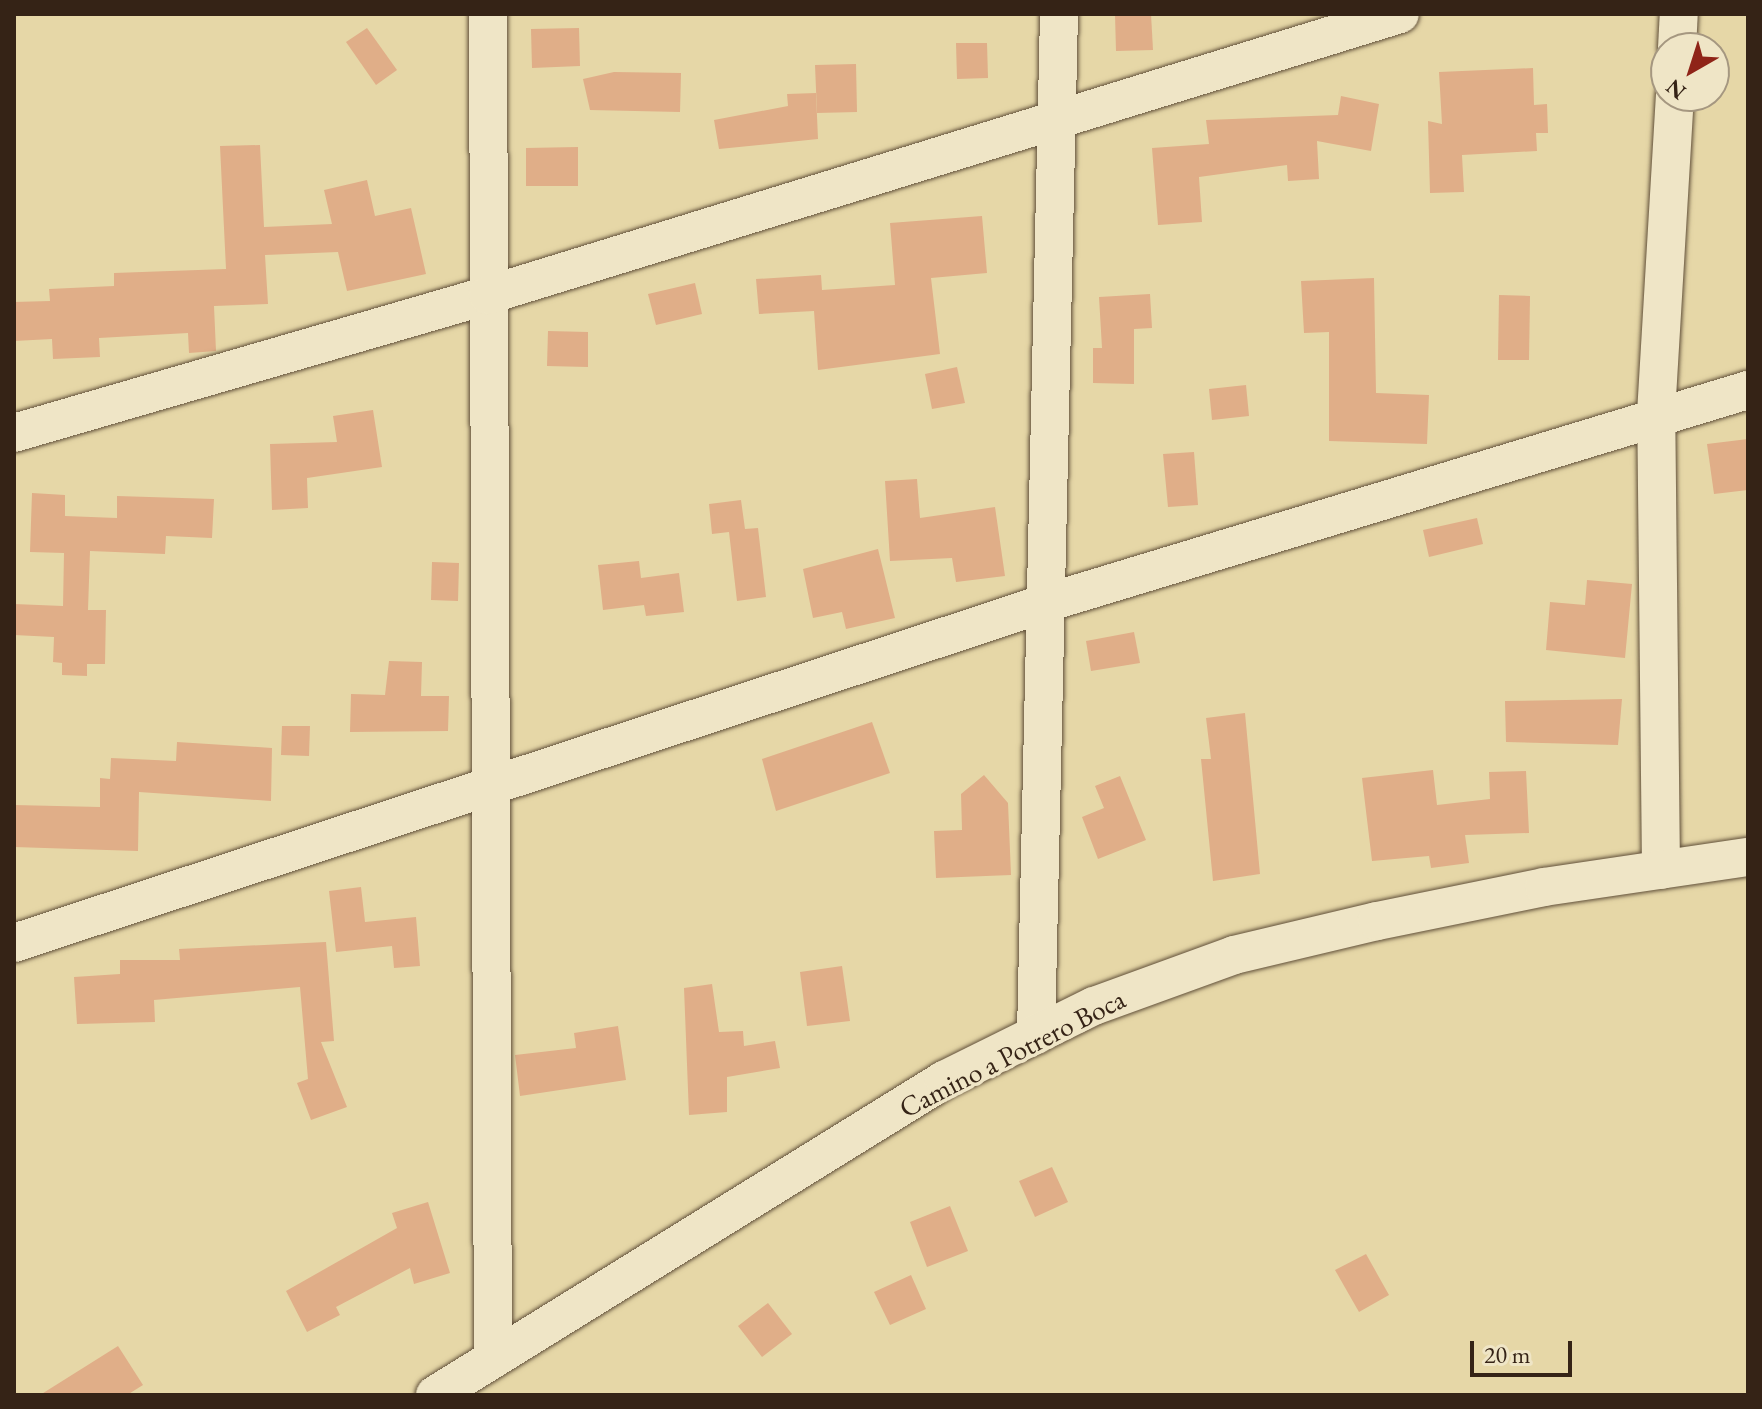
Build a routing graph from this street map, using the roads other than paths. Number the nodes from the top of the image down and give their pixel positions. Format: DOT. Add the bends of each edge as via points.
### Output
graph roads {
  1 [pos="488,14"];
  2 [pos="1059,14"];
  3 [pos="1400,14"];
  4 [pos="1674,112"];
  5 [pos="1052,121"];
  6 [pos="488,295"];
  7 [pos="1748,390"];
  8 [pos="1656,414"];
  9 [pos="14,433"];
  10 [pos="1046,603"];
  11 [pos="491,784"];
  12 [pos="1748,857"];
  13 [pos="1661,870"];
  14 [pos="14,943"];
  15 [pos="1036,1035"];
  16 [pos="493,1359"];
  17 [pos="435,1395"];
  1 -- 6 [label="street"];
  2 -- 5 [label="street"];
  3 -- 5 [label="street"];
  4 -- 8 [label="street"];
  5 -- 6 [label="street"];
  5 -- 10 [label="street"];
  6 -- 9 [label="street"];
  6 -- 11 [label="street"];
  7 -- 8 [label="street"];
  8 -- 10 [label="street"];
  8 -- 13 [label="street"];
  10 -- 11 [label="street"];
  10 -- 15 [label="street"];
  11 -- 14 [label="street"];
  11 -- 16 [label="street"];
  12 -- 13 [label="street, Camino a Potrero Boca"];
  13 -- 15 [label="street, Camino a Potrero Boca" via="1529,890 1234,955 1094,1006"];
  15 -- 16 [label="street, Camino a Potrero Boca" via="944,1080"];
  16 -- 17 [label="street, Camino a Potrero Boca"];
}
